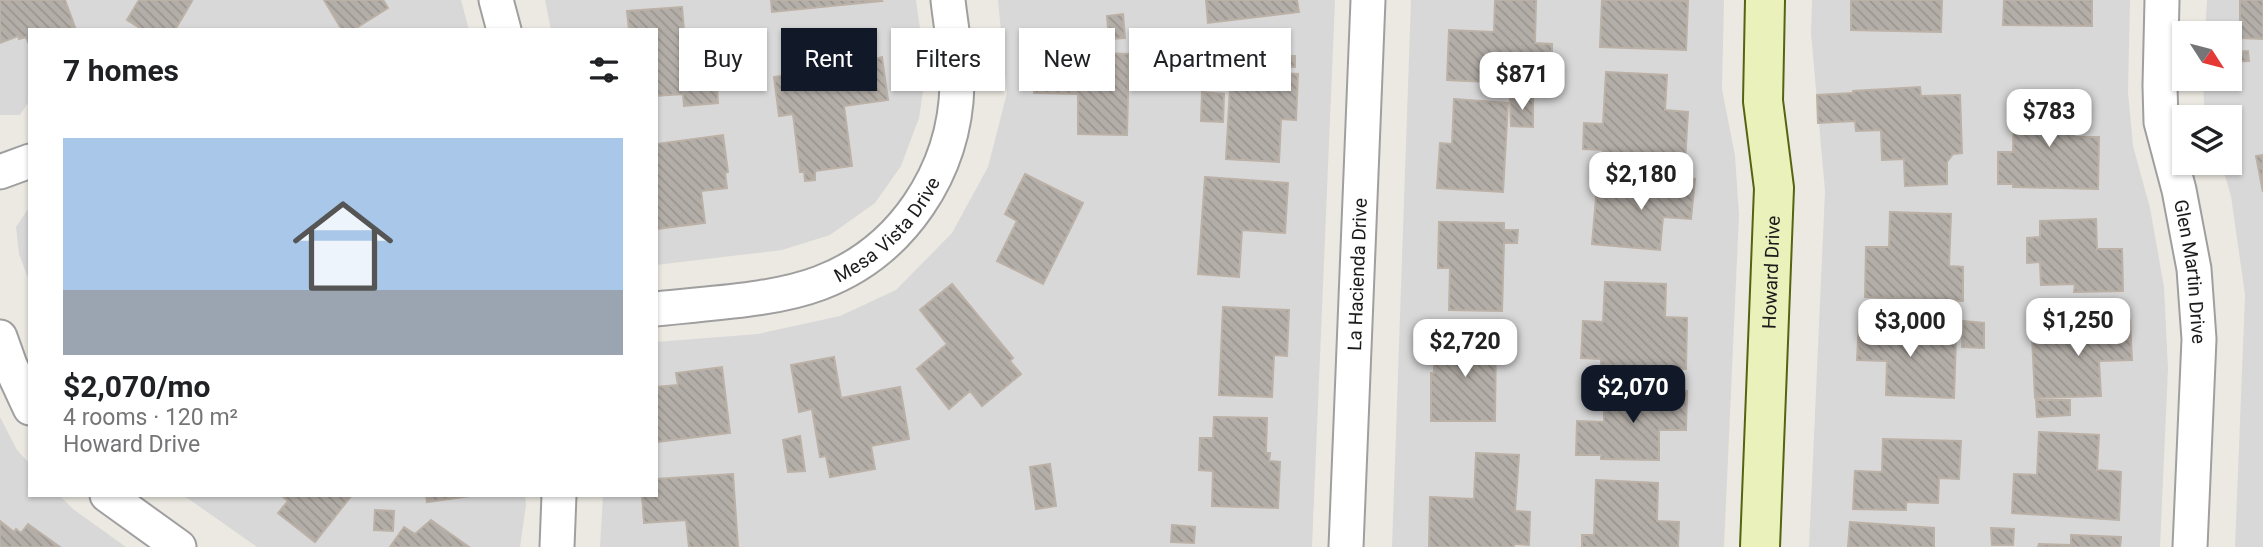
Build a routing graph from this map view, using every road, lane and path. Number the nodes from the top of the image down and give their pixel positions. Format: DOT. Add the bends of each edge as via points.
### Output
graph roads {
  1 [pos="496,0"];
  2 [pos="948,0"];
  3 [pos="1368,0"];
  4 [pos="1765,0"];
  5 [pos="2162,0"];
  6 [pos="503,28"];
  7 [pos="28,162"];
  8 [pos="0,172"];
  9 [pos="658,309"];
  10 [pos="0,337"];
  11 [pos="28,404"];
  12 [pos="110,497"];
  13 [pos="559,497"];
  14 [pos="179,547"];
  15 [pos="557,547"];
  16 [pos="1346,547"];
  17 [pos="1760,547"];
  18 [pos="2190,547"];
  1 -- 6 [label="street"];
  2 -- 9 [label="street, Mesa Vista Drive" via="957,83 954,124 941,167 918,208 889,241 855,266 819,284 777,294"];
  3 -- 16 [label="street, La Hacienda Drive"];
  4 -- 17 [label="street, Howard Drive" via="1763,101 1774,188"];
  5 -- 18 [label="street, Glen Martin Drive" via="2161,122 2194,269 2199,339"];
  7 -- 8 [label="street"];
  10 -- 11 [label="street"];
  12 -- 14 [label="street"];
  13 -- 15 [label="street"];
}
